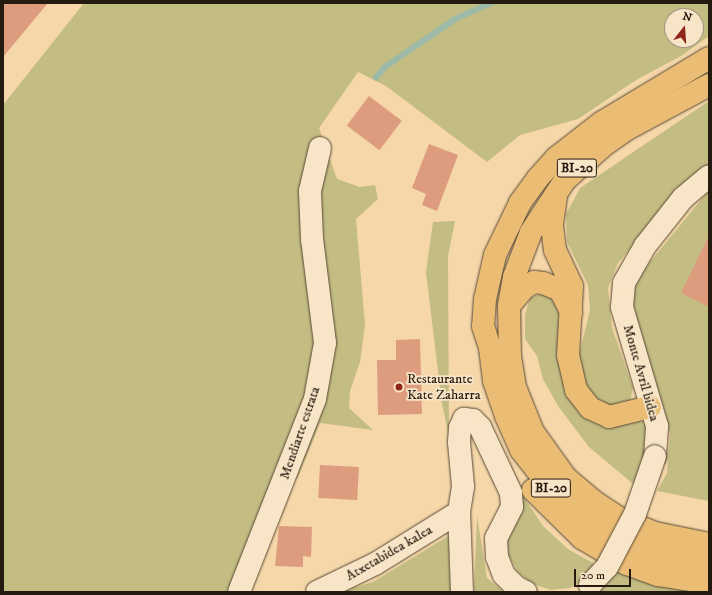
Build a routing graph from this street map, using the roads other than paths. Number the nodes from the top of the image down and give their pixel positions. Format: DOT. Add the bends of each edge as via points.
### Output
graph roads {
  1 [pos="709,58"];
  2 [pos="709,84"];
  3 [pos="320,148"];
  4 [pos="709,176"];
  5 [pos="557,192"];
  6 [pos="555,250"];
  7 [pos="534,282"];
  8 [pos="509,306"];
  9 [pos="571,312"];
  10 [pos="484,326"];
  11 [pos="650,407"];
  12 [pos="459,512"];
  13 [pos="709,544"];
  14 [pos="709,562"];
  15 [pos="709,583"];
  16 [pos="584,588"];
  17 [pos="238,592"];
  18 [pos="317,592"];
  19 [pos="462,592"];
  20 [pos="526,592"];
  1 -- 10 [label="main road, BI-20" via="601,123 556,158 538,178 520,203 495,255 485,299"];
  2 -- 5 [label="main road, BI-20" via="627,129 583,163"];
  3 -- 17 [label="street, Mendiarte estrata" via="310,190 312,239 325,343 315,399"];
  4 -- 11 [label="street, Monte Avril bidea" via="682,198 645,246 624,283 622,307"];
  5 -- 6 [label="main road" via="552,226"];
  5 -- 8 [label="main road, BI-20" via="528,237 514,277"];
  6 -- 7 [label="main road"];
  6 -- 9 [label="main road" via="572,286"];
  7 -- 8 [label="main road" via="524,288"];
  7 -- 9 [label="main road" via="553,285 560,290"];
  8 -- 13 [label="main road, BI-20" via="510,356 515,387 533,432 566,478 593,501 619,518 655,533"];
  9 -- 11 [label="main road" via="568,355 572,380 582,401 598,414 609,417"];
  10 -- 14 [label="main road, BI-20" via="494,381 506,416 521,450 558,497 612,536 641,548 685,560"];
  10 -- 15 [label="main road" via="477,344 488,401 501,440 533,491 582,538 605,552 658,575"];
  11 -- 16 [label="street, Monte Avril bidea, bridge" via="657,426 655,456 635,514 607,567"];
  12 -- 18 [label="street, Atxetabidea kalea" via="375,564"];
  12 -- 19 [label="street"];
  12 -- 20 [label="street" via="462,486 460,428 464,419 473,420 480,427 510,493 512,507 496,538 497,557 504,575 516,587"];
}
